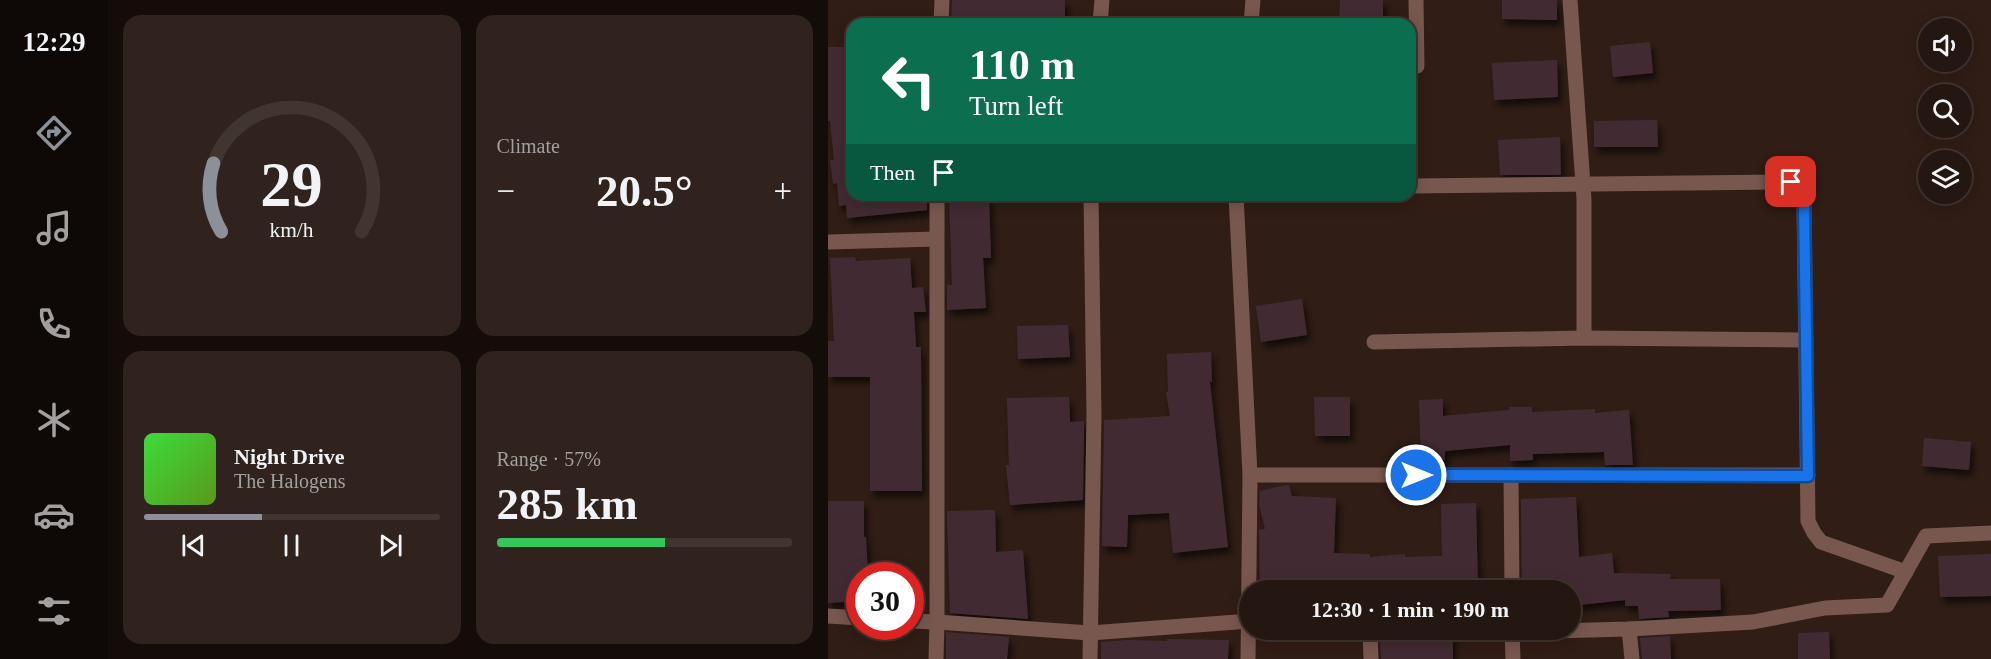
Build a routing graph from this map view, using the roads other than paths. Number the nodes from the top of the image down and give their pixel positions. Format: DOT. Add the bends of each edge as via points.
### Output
graph roads {
  1 [pos="942,0"];
  2 [pos="1102,0"];
  3 [pos="1253,0"];
  4 [pos="1416,0"];
  5 [pos="1570,0"];
  6 [pos="941,18"];
  7 [pos="1100,18"];
  8 [pos="1252,18"];
  9 [pos="1417,66"];
  10 [pos="1583,184"];
  11 [pos="1416,186"];
  12 [pos="937,201"];
  13 [pos="1091,201"];
  14 [pos="1236,201"];
  15 [pos="936,239"];
  16 [pos="828,242"];
  17 [pos="1584,338"];
  18 [pos="1806,340"];
  19 [pos="1374,342"];
  20 [pos="1250,475"];
  21 [pos="1511,475"];
  22 [pos="1808,476"];
  23 [pos="1991,533"];
  24 [pos="1906,572"];
  25 [pos="1249,580"];
  26 [pos="1512,580"];
  27 [pos="828,616"];
  28 [pos="846,617"];
  29 [pos="924,622"];
  30 [pos="937,622"];
  31 [pos="1239,622"];
  32 [pos="1629,629"];
  33 [pos="1581,630"];
  34 [pos="1090,633"];
  35 [pos="1248,640"];
  36 [pos="1370,640"];
  37 [pos="1513,640"];
  38 [pos="936,659"];
  39 [pos="1090,659"];
  40 [pos="1248,659"];
  41 [pos="1371,659"];
  42 [pos="1514,659"];
  43 [pos="1632,659"];
  1 -- 6 [label="street"];
  2 -- 7 [label="street"];
  3 -- 8 [label="street"];
  4 -- 9 [label="street"];
  5 -- 10 [label="street"];
  10 -- 11 [label="street"];
  10 -- 17 [label="street"];
  10 -- 18 [label="street" via="1791,182 1798,186 1804,201"];
  12 -- 15 [label="street"];
  13 -- 34 [label="street" via="1094,416"];
  14 -- 20 [label="street"];
  15 -- 16 [label="street"];
  15 -- 30 [label="street"];
  17 -- 18 [label="street"];
  17 -- 19 [label="street"];
  18 -- 22 [label="street"];
  20 -- 21 [label="street"];
  20 -- 25 [label="street"];
  21 -- 22 [label="street"];
  21 -- 26 [label="street"];
  22 -- 24 [label="street" via="1808,521 1821,542"];
  23 -- 24 [label="street" via="1926,536"];
  24 -- 32 [label="street" via="1887,605 1825,608 1753,622"];
  27 -- 28 [label="street"];
  29 -- 30 [label="street"];
  30 -- 34 [label="street"];
  30 -- 38 [label="street"];
  31 -- 34 [label="street"];
  32 -- 33 [label="street"];
  32 -- 43 [label="street"];
  34 -- 39 [label="street"];
  35 -- 40 [label="street"];
  36 -- 41 [label="street"];
  37 -- 42 [label="street"];
}
